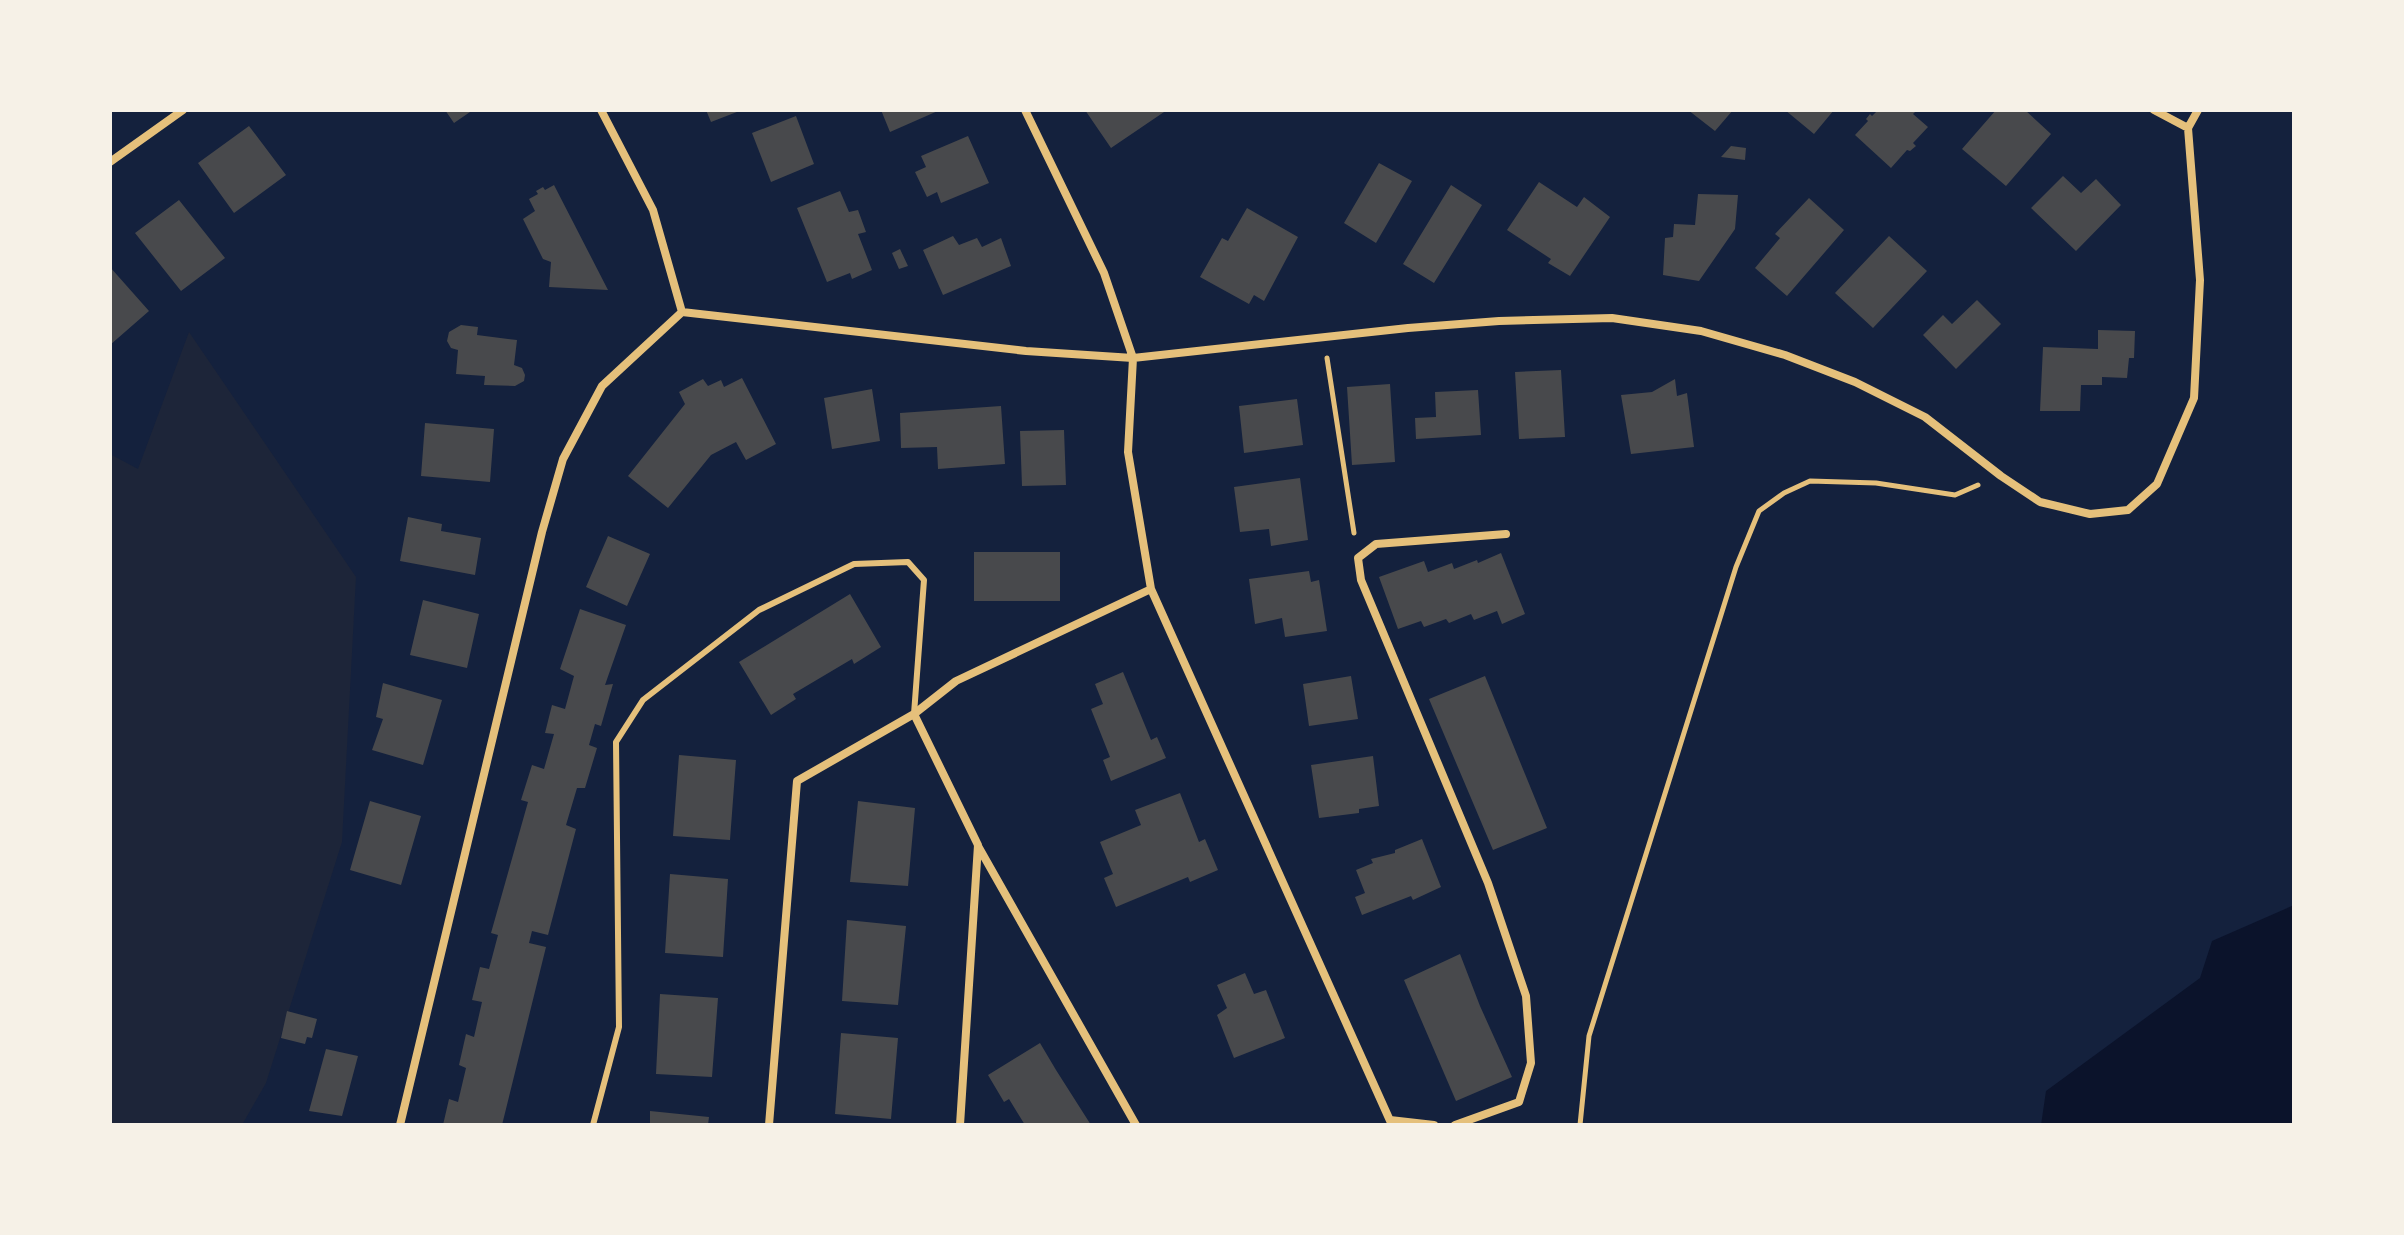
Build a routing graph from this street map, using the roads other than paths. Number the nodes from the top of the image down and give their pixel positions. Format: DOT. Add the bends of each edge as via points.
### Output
graph roads {
  1 [pos="183,110"];
  2 [pos="601,110"];
  3 [pos="1025,110"];
  4 [pos="2154,110"];
  5 [pos="2198,110"];
  6 [pos="2188,128"];
  7 [pos="110,162"];
  8 [pos="682,312"];
  9 [pos="1133,358"];
  10 [pos="1506,534"];
  11 [pos="1151,589"];
  12 [pos="914,714"];
  13 [pos="978,845"];
  14 [pos="1391,1123"];
  15 [pos="400,1125"];
  16 [pos="593,1125"];
  17 [pos="769,1125"];
  18 [pos="960,1125"];
  19 [pos="1136,1125"];
  20 [pos="1434,1125"];
  21 [pos="1455,1125"];
  1 -- 7 [label="street"];
  2 -- 8 [label="street" via="653,210"];
  3 -- 9 [label="street" via="1104,273"];
  4 -- 6 [label="street"];
  5 -- 6 [label="street"];
  6 -- 9 [label="street" via="2200,280 2194,398 2157,484 2128,510 2090,514 2040,502 1925,417 1785,355 1701,331 1612,318 1499,321"];
  8 -- 9 [label="street"];
  8 -- 15 [label="street" via="602,386 563,459"];
  9 -- 11 [label="street" via="1128,452"];
  10 -- 21 [label="street" via="1376,544 1358,558 1361,580 1488,883 1526,996 1531,1063 1519,1102"];
  11 -- 12 [label="street" via="956,681"];
  11 -- 14 [label="street"];
  12 -- 13 [label="street"];
  12 -- 16 [label="lane" via="924,580 908,562 854,564 759,610 643,700 616,742 619,1027"];
  12 -- 17 [label="street" via="797,781"];
  13 -- 18 [label="street"];
  13 -- 19 [label="street"];
  14 -- 20 [label="street"];
}
